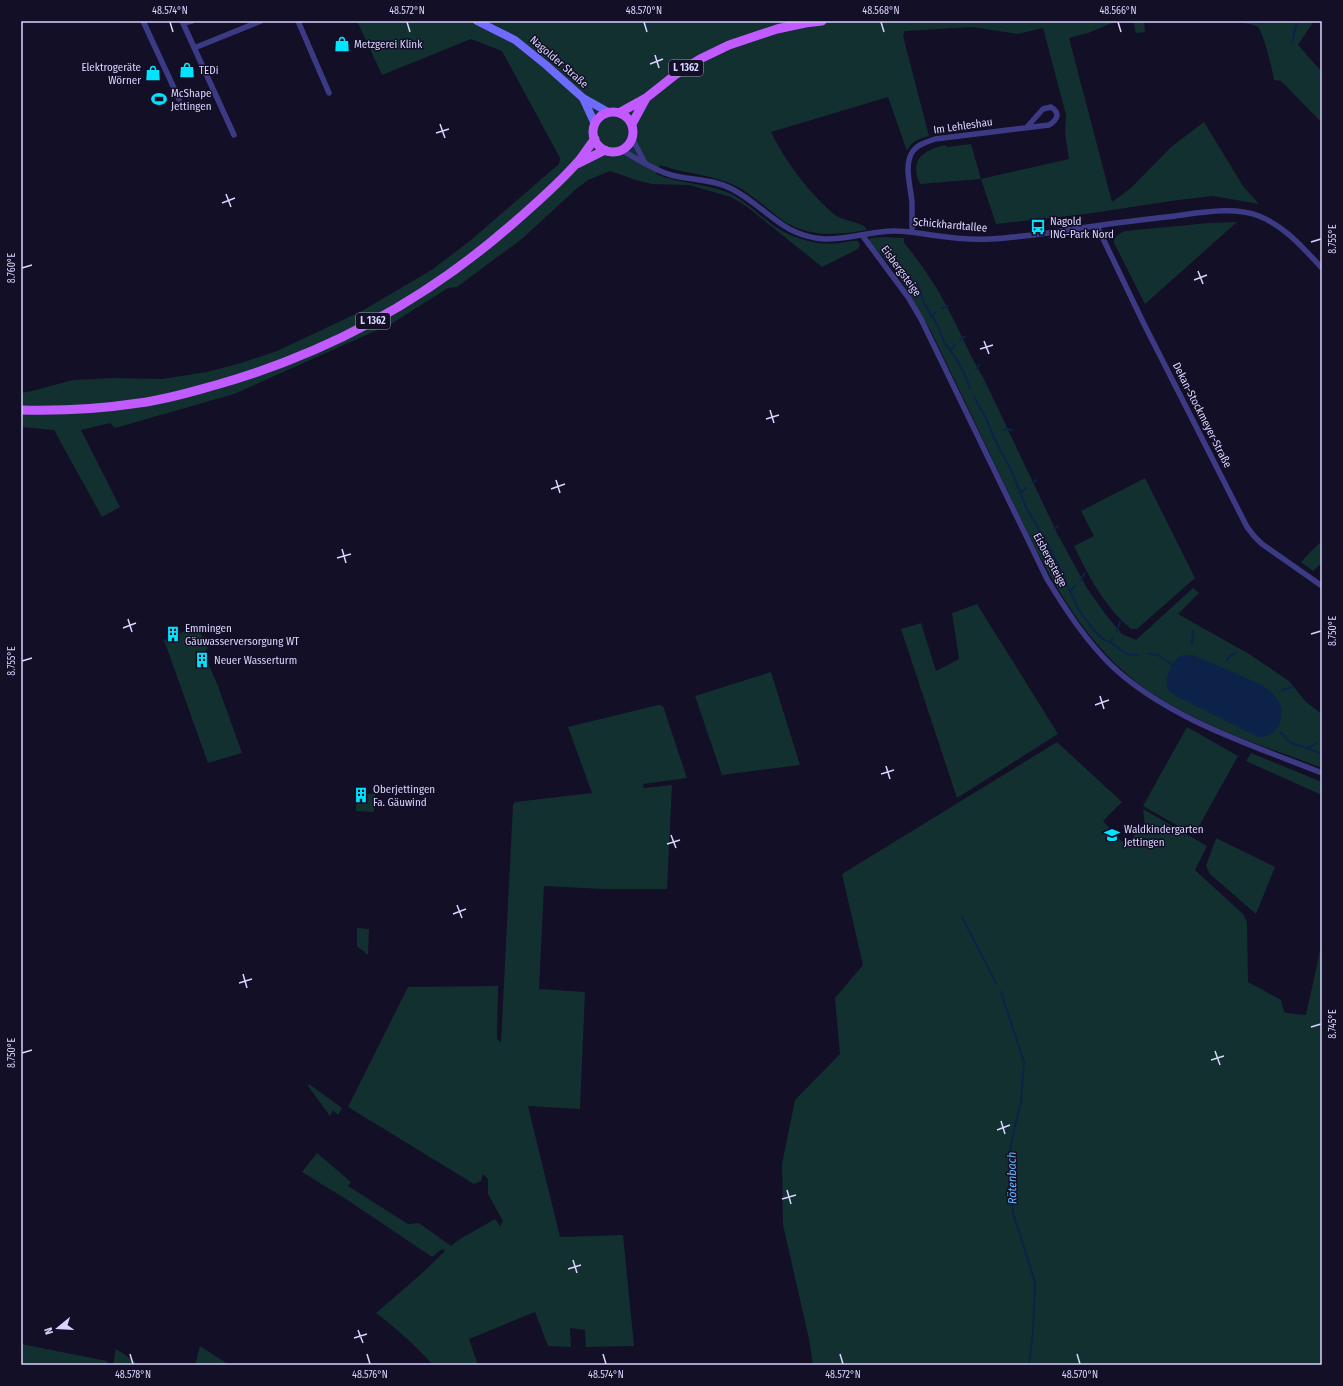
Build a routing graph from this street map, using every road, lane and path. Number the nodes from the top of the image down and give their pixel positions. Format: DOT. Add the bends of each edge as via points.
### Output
graph roads {
  1 [pos="142,21"];
  2 [pos="192,21"];
  3 [pos="260,21"];
  4 [pos="298,21"];
  5 [pos="477,21"];
  6 [pos="822,21"];
  7 [pos="182,22"];
  8 [pos="194,48"];
  9 [pos="329,94"];
  10 [pos="179,98"];
  11 [pos="583,98"];
  12 [pos="646,98"];
  13 [pos="608,112"];
  14 [pos="619,113"];
  15 [pos="595,124"];
  16 [pos="632,124"];
  17 [pos="1027,127"];
  18 [pos="234,135"];
  19 [pos="595,138"];
  20 [pos="632,138"];
  21 [pos="605,150"];
  22 [pos="621,150"];
  23 [pos="645,164"];
  24 [pos="576,165"];
  25 [pos="1097,226"];
  26 [pos="912,231"];
  27 [pos="862,234"];
  28 [pos="1322,268"];
  29 [pos="21,410"];
  30 [pos="1322,586"];
  31 [pos="1322,773"];
  1 -- 10 [label="street"];
  2 -- 7 [label="street"];
  3 -- 8 [label="street"];
  4 -- 9 [label="street"];
  5 -- 11 [label="street, Nagolder Straße" via="515,40"];
  6 -- 12 [label="main road, L 1362" via="791,26 729,45 675,75"];
  7 -- 8 [label="street"];
  8 -- 18 [label="street"];
  11 -- 13 [label="street, Nagolder Straße"];
  11 -- 15 [label="street, Nagolder Straße"];
  12 -- 14 [label="main road, L 1362"];
  12 -- 16 [label="main road, L 1362"];
  13 -- 14 [label="main road"];
  13 -- 15 [label="main road"];
  14 -- 16 [label="main road"];
  15 -- 19 [label="main road"];
  16 -- 20 [label="main road"];
  17 -- 17 [label="street, Im Lehleshau" via="1049,125 1055,121 1056,112 1051,107 1043,109"];
  17 -- 26 [label="street, Im Lehleshau" via="934,139 918,147 909,161 908,172"];
  19 -- 21 [label="main road" via="597,144"];
  19 -- 24 [label="main road, L 1362"];
  20 -- 22 [label="main road"];
  20 -- 23 [label="street"];
  21 -- 22 [label="main road"];
  21 -- 24 [label="main road, L 1362"];
  22 -- 23 [label="street, Schickhardtallee"];
  23 -- 27 [label="street, Schickhardtallee" via="671,174 728,187 794,232 823,239"];
  24 -- 29 [label="main road, L 1362" via="493,241 448,275 401,306 316,350 252,375 195,391 131,404 69,410"];
  25 -- 26 [label="street, Schickhardtallee" via="991,239 950,237"];
  25 -- 28 [label="street, Schickhardtallee" via="1214,212 1251,214 1284,230"];
  25 -- 30 [label="street, Dekan-Stockmeyer-Straße" via="1247,527 1262,544"];
  26 -- 27 [label="street, Schickhardtallee"];
  27 -- 31 [label="street, Eisbergsteige" via="921,319 1047,579 1083,633 1112,666 1164,706 1250,745"];
}
